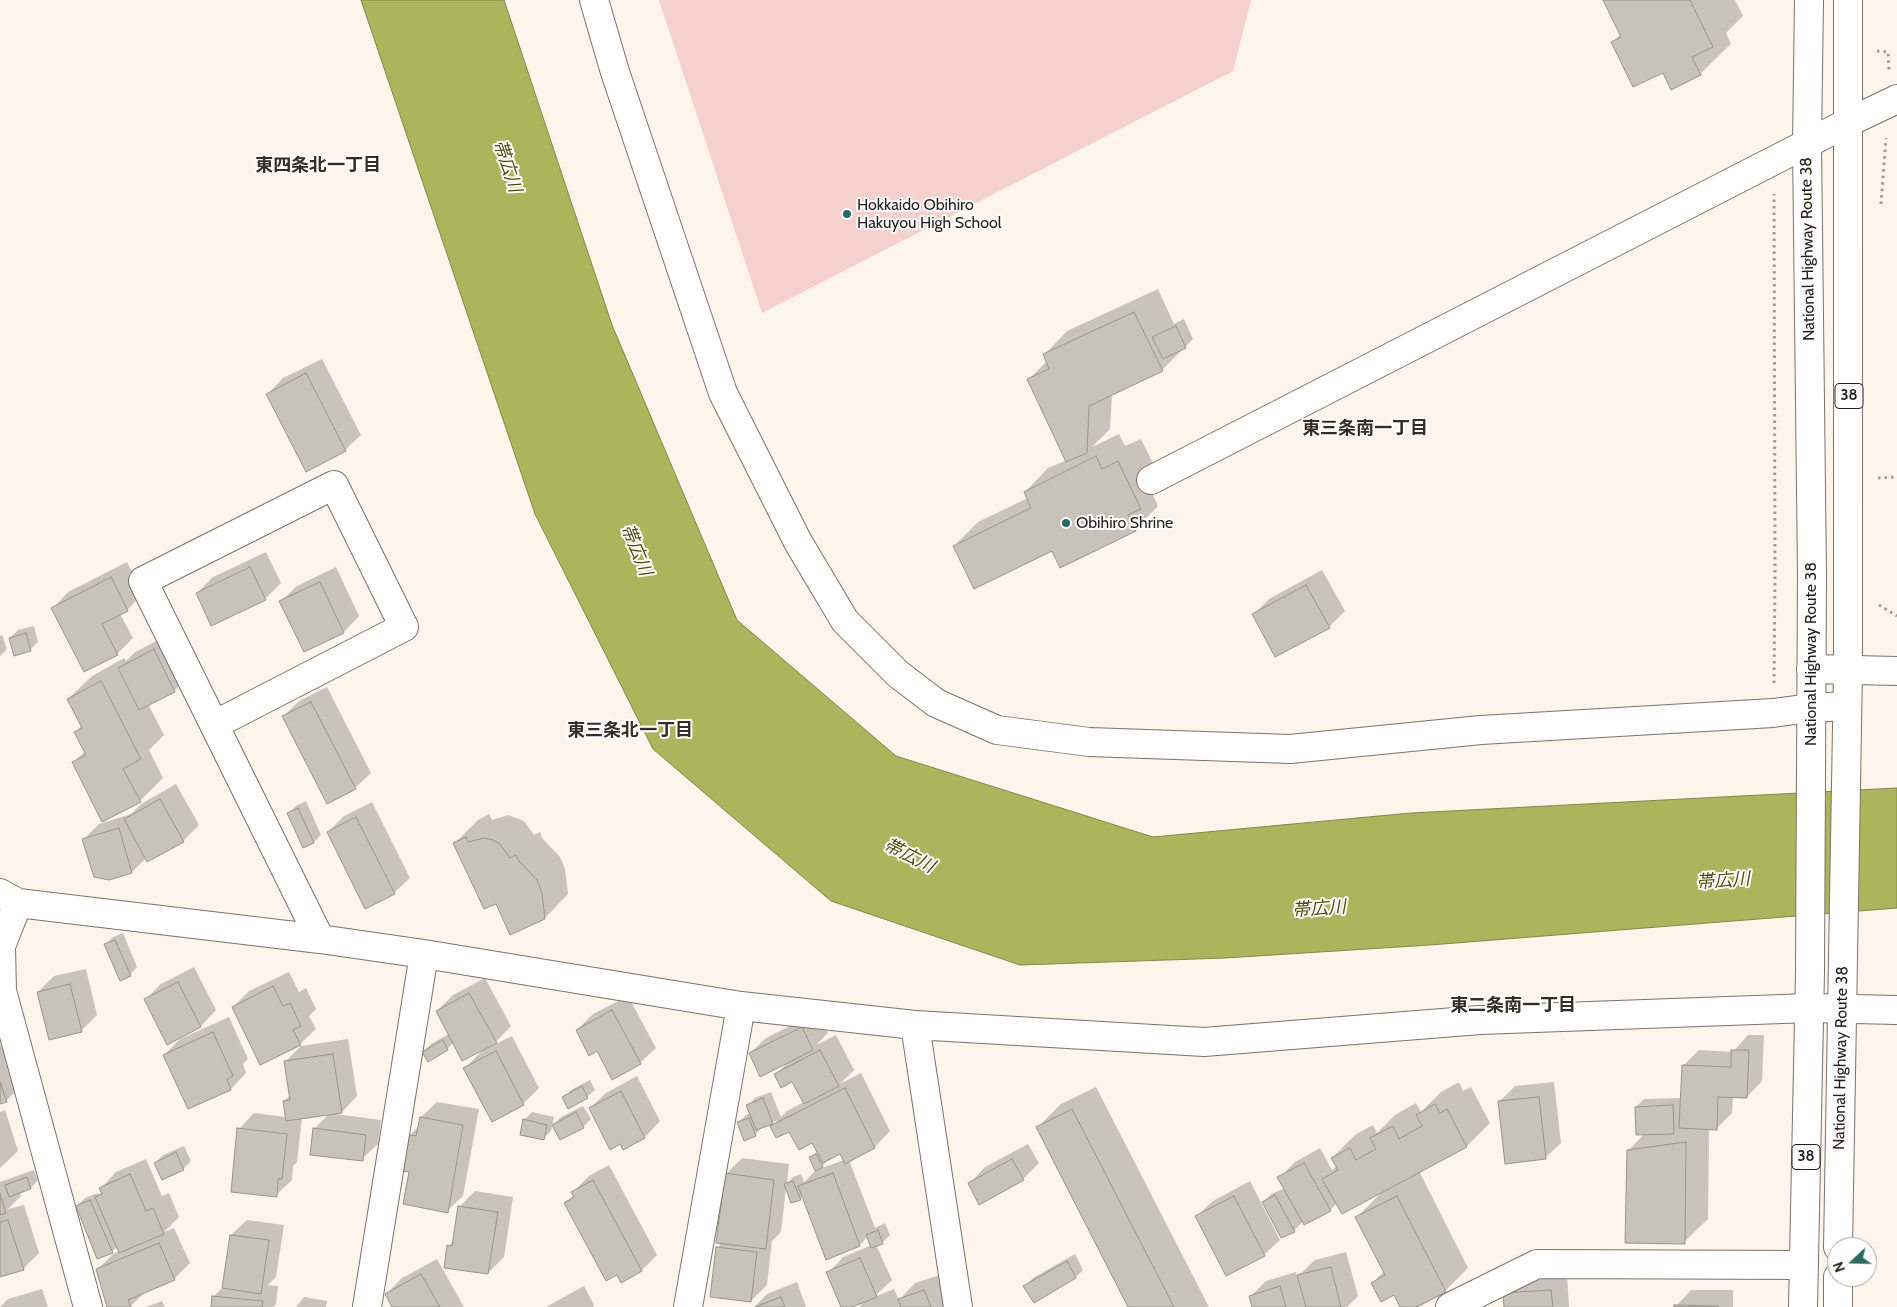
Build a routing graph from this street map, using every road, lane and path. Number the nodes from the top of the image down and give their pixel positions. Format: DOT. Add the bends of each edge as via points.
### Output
graph roads {
  1 [pos="594,0"];
  2 [pos="1810,0"];
  3 [pos="1848,0"];
  4 [pos="1897,99"];
  5 [pos="1847,123"];
  6 [pos="1807,144"];
  7 [pos="1774,161"];
  8 [pos="1897,476"];
  9 [pos="1877,478"];
  10 [pos="1151,480"];
  11 [pos="1811,669"];
  12 [pos="1848,669"];
  13 [pos="1897,672"];
  14 [pos="1847,706"];
  15 [pos="1810,708"];
  16 [pos="1773,713"];
  17 [pos="214,725"];
  18 [pos="9,898"];
  19 [pos="320,939"];
  20 [pos="424,954"];
  21 [pos="741,1006"];
  22 [pos="1810,1008"];
  23 [pos="1841,1009"];
  24 [pos="1897,1010"];
  25 [pos="915,1025"];
  26 [pos="1838,1237"];
  27 [pos="1804,1265"];
  28 [pos="1838,1287"];
  29 [pos="88,1307"];
  30 [pos="367,1307"];
  31 [pos="688,1307"];
  32 [pos="958,1307"];
  33 [pos="1450,1307"];
  34 [pos="1803,1307"];
  35 [pos="1838,1307"];
  1 -- 16 [label="main road" via="615,72 723,393 798,542 845,621 898,674 936,703 997,730 1089,742 1290,749 1481,730"];
  2 -- 6 [label="main road, National Highway Route 38 / 38"];
  3 -- 5 [label="main road, National Highway Route 38 / 38"];
  4 -- 5 [label="main road"];
  5 -- 6 [label="main road"];
  5 -- 12 [label="main road, National Highway Route 38 / 38"];
  6 -- 7 [label="main road"];
  6 -- 11 [label="main road, National Highway Route 38 / 38"];
  7 -- 10 [label="main road"];
  7 -- 16 [label="path"];
  8 -- 9 [label="path"];
  11 -- 12 [label="main road"];
  11 -- 15 [label="main road, National Highway Route 38 / 38"];
  12 -- 13 [label="main road"];
  12 -- 14 [label="main road, National Highway Route 38 / 38"];
  14 -- 15 [label="main road"];
  14 -- 23 [label="main road, National Highway Route 38 / 38"];
  15 -- 16 [label="main road"];
  15 -- 22 [label="main road, National Highway Route 38 / 38"];
  17 -- 17 [label="main road" via="404,626 334,486 142,581"];
  17 -- 19 [label="main road"];
  18 -- 19 [label="main road"];
  18 -- 29 [label="main road" via="0,946 2,991"];
  19 -- 20 [label="main road"];
  20 -- 21 [label="main road"];
  20 -- 30 [label="main road"];
  21 -- 25 [label="main road"];
  21 -- 31 [label="main road"];
  22 -- 23 [label="main road"];
  22 -- 25 [label="main road" via="1480,1020 1204,1042"];
  22 -- 27 [label="main road, National Highway Route 38 / 38"];
  23 -- 24 [label="main road"];
  23 -- 26 [label="main road, National Highway Route 38 / 38"];
  25 -- 32 [label="main road"];
  27 -- 33 [label="main road" via="1537,1264"];
  27 -- 34 [label="main road, National Highway Route 38 / 38"];
  28 -- 35 [label="main road"];
}
